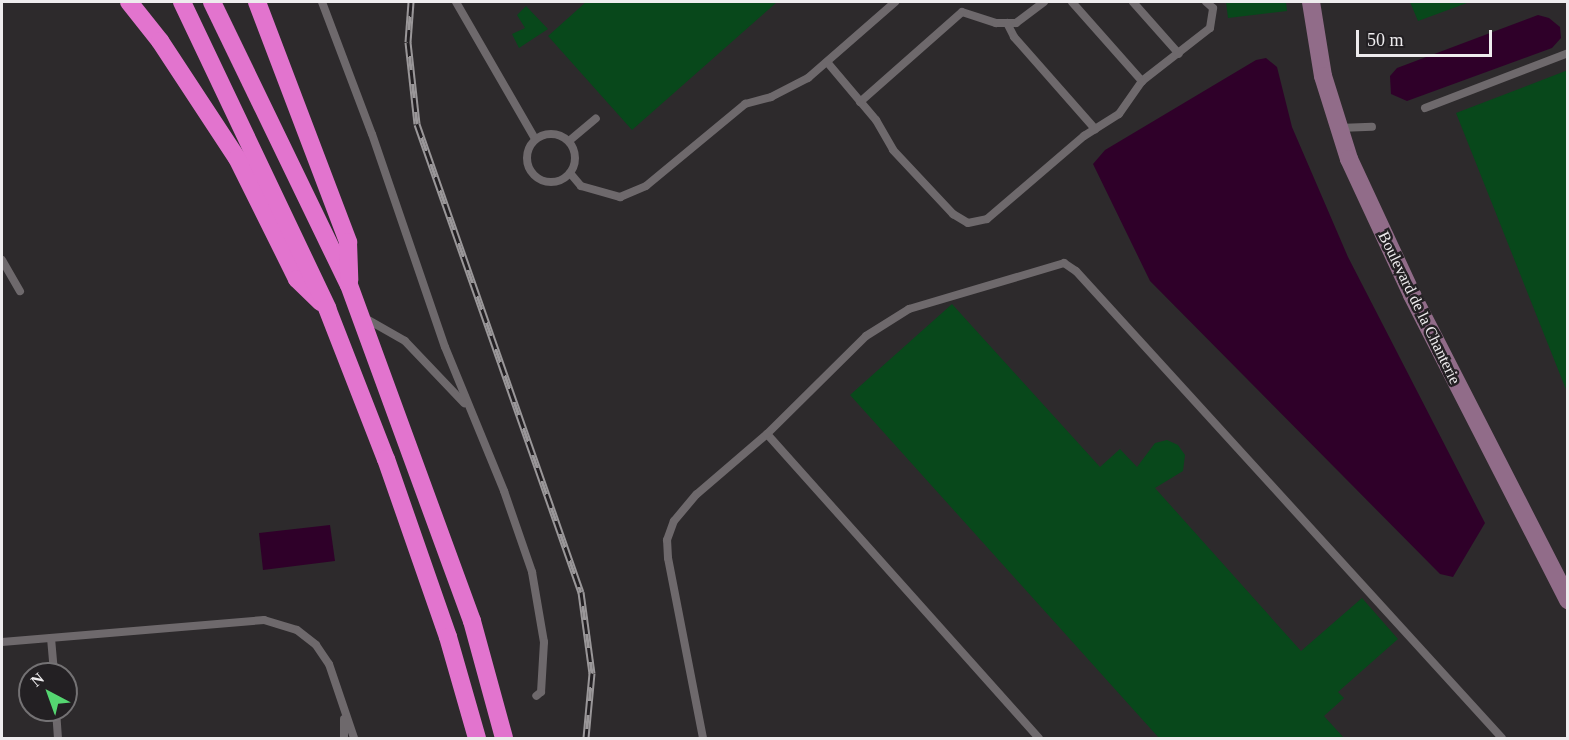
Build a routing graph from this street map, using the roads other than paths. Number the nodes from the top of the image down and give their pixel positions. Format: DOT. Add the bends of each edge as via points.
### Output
graph roads {
  1 [pos="129,2"];
  2 [pos="182,2"];
  3 [pos="212,2"];
  4 [pos="257,2"];
  5 [pos="322,2"];
  6 [pos="456,2"];
  7 [pos="895,2"];
  8 [pos="1044,2"];
  9 [pos="1072,2"];
  10 [pos="1133,2"];
  11 [pos="1206,2"];
  12 [pos="1311,2"];
  13 [pos="1007,23"];
  14 [pos="1568,53"];
  15 [pos="1179,54"];
  16 [pos="827,62"];
  17 [pos="1142,81"];
  18 [pos="860,102"];
  19 [pos="1425,108"];
  20 [pos="596,118"];
  21 [pos="1372,127"];
  22 [pos="1340,128"];
  23 [pos="1095,129"];
  24 [pos="535,139"];
  25 [pos="568,141"];
  26 [pos="570,173"];
  27 [pos="2,260"];
  28 [pos="349,285"];
  29 [pos="20,291"];
  30 [pos="327,308"];
  31 [pos="360,315"];
  32 [pos="468,406"];
  33 [pos="767,434"];
  34 [pos="1568,600"];
  35 [pos="51,638"];
  36 [pos="2,642"];
  37 [pos="53,662"];
  38 [pos="536,696"];
  39 [pos="344,713"];
  40 [pos="57,722"];
  41 [pos="58,738"];
  42 [pos="344,738"];
  43 [pos="354,738"];
  44 [pos="477,738"];
  45 [pos="504,738"];
  46 [pos="703,738"];
  47 [pos="1039,738"];
  48 [pos="1502,738"];
  1 -- 30 [label="highway" via="160,40 237,158 297,279"];
  2 -- 30 [label="highway"];
  3 -- 28 [label="highway"];
  4 -- 28 [label="highway" via="348,242"];
  5 -- 32 [label="lane"];
  6 -- 24 [label="lane"];
  7 -- 16 [label="lane"];
  8 -- 13 [label="lane" via="1016,23"];
  9 -- 17 [label="lane"];
  10 -- 15 [label="lane"];
  11 -- 15 [label="lane" via="1213,8 1210,28"];
  12 -- 22 [label="street, Boulevard de la Chanterie" via="1323,76"];
  13 -- 18 [label="lane" via="962,12"];
  13 -- 23 [label="lane" via="1014,37"];
  14 -- 19 [label="lane"];
  15 -- 17 [label="lane"];
  16 -- 18 [label="lane"];
  16 -- 26 [label="lane" via="808,78 771,97 745,104 646,186 620,197 581,186"];
  17 -- 23 [label="lane" via="1119,114"];
  18 -- 23 [label="lane" via="893,150 953,214 968,223 987,219"];
  20 -- 25 [label="lane"];
  21 -- 22 [label="lane"];
  22 -- 34 [label="street, Boulevard de la Chanterie" via="1349,159 1412,295"];
  24 -- 25 [label="lane" via="546,133 558,134"];
  24 -- 26 [label="lane" via="526,160 530,171 549,182"];
  25 -- 26 [label="lane" via="575,162"];
  27 -- 29 [label="lane"];
  28 -- 31 [label="highway"];
  30 -- 44 [label="highway" via="440,615"];
  31 -- 32 [label="lane" via="405,341"];
  31 -- 45 [label="highway" via="472,621"];
  32 -- 38 [label="lane" via="504,491 538,595 544,642 542,692"];
  33 -- 46 [label="lane" via="697,494 674,520 667,540"];
  33 -- 47 [label="lane"];
  33 -- 48 [label="lane" via="866,336 909,309 1064,263 1084,279"];
  35 -- 36 [label="lane"];
  35 -- 37 [label="lane"];
  35 -- 39 [label="lane" via="264,620 297,630 316,645 329,664"];
  39 -- 42 [label="lane"];
  39 -- 43 [label="lane"];
  40 -- 41 [label="lane"];
}
